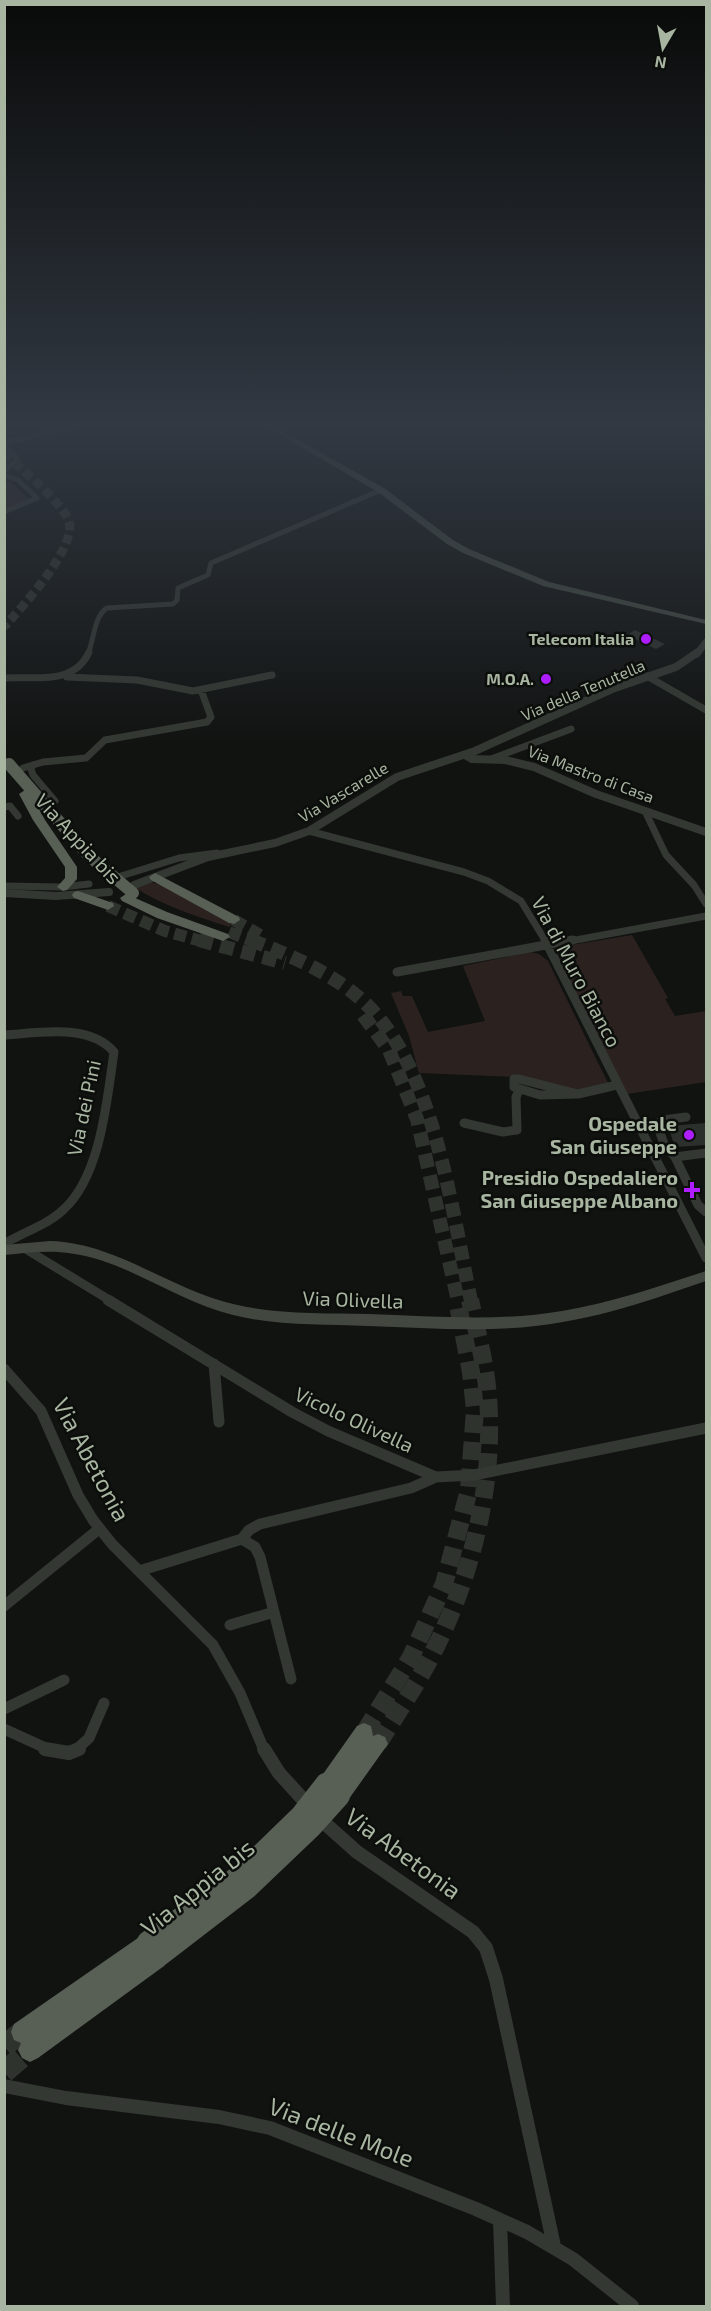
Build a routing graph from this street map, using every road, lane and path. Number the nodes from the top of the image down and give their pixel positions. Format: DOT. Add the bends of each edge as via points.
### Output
graph roads {
  1 [pos="286,531"];
  2 [pos="435,531"];
  3 [pos="706,622"];
  4 [pos="706,642"];
  5 [pos="272,675"];
  6 [pos="646,676"];
  7 [pos="59,677"];
  8 [pos="4,678"];
  9 [pos="201,690"];
  10 [pos="706,710"];
  11 [pos="571,729"];
  12 [pos="465,755"];
  13 [pos="491,759"];
  14 [pos="6,764"];
  15 [pos="33,765"];
  16 [pos="23,768"];
  17 [pos="25,794"];
  18 [pos="55,801"];
  19 [pos="4,807"];
  20 [pos="645,811"];
  21 [pos="18,816"];
  22 [pos="309,831"];
  23 [pos="706,832"];
  24 [pos="228,852"];
  25 [pos="121,876"];
  26 [pos="155,878"];
  27 [pos="89,884"];
  28 [pos="4,886"];
  29 [pos="63,887"];
  30 [pos="109,892"];
  31 [pos="131,892"];
  32 [pos="4,893"];
  33 [pos="78,895"];
  34 [pos="706,904"];
  35 [pos="108,906"];
  36 [pos="706,916"];
  37 [pos="547,944"];
  38 [pos="397,972"];
  39 [pos="4,1035"];
  40 [pos="617,1085"];
  41 [pos="686,1117"];
  42 [pos="464,1123"];
  43 [pos="706,1153"];
  44 [pos="675,1157"];
  45 [pos="706,1212"];
  46 [pos="4,1244"];
  47 [pos="24,1248"];
  48 [pos="4,1250"];
  49 [pos="706,1258"];
  50 [pos="706,1276"];
  51 [pos="214,1364"];
  52 [pos="4,1369"];
  53 [pos="219,1422"];
  54 [pos="706,1428"];
  55 [pos="436,1477"];
  56 [pos="99,1529"];
  57 [pos="242,1539"];
  58 [pos="139,1571"];
  59 [pos="4,1606"];
  60 [pos="274,1612"];
  61 [pos="230,1625"];
  62 [pos="291,1679"];
  63 [pos="64,1680"];
  64 [pos="104,1703"];
  65 [pos="4,1709"];
  66 [pos="4,1729"];
  67 [pos="371,1738"];
  68 [pos="26,2041"];
  69 [pos="4,2086"];
  70 [pos="500,2220"];
  71 [pos="554,2246"];
  72 [pos="503,2307"];
  73 [pos="632,2307"];
  1 -- 7 [label="street" via="211,563 208,575 178,588 173,604 103,611 82,667"];
  2 -- 3 [label="main road" via="453,544 525,577"];
  4 -- 6 [label="street, Via della Tenutella" via="694,657"];
  5 -- 9 [label="street"];
  6 -- 10 [label="street"];
  6 -- 12 [label="street, Via della Tenutella" via="551,712 506,738"];
  7 -- 8 [label="street"];
  7 -- 9 [label="street" via="132,679"];
  9 -- 15 [label="street" via="211,717 207,723 105,740 86,758"];
  11 -- 13 [label="street"];
  12 -- 13 [label="street, Via Mastro di Casa"];
  12 -- 22 [label="street, Via Vascarelle" via="397,777"];
  13 -- 20 [label="street, Via Mastro di Casa" via="534,767"];
  14 -- 17 [label="highway, Via Appia bis"];
  14 -- 31 [label="highway, Via Appia bis, bridge" via="94,861"];
  15 -- 16 [label="street"];
  15 -- 18 [label="street" via="33,775"];
  17 -- 29 [label="highway" via="72,873"];
  17 -- 31 [label="highway, Via Appia bis" via="89,867"];
  19 -- 21 [label="street" via="10,806"];
  20 -- 23 [label="street, Via Mastro di Casa"];
  20 -- 34 [label="street" via="666,855 697,888"];
  22 -- 24 [label="street, Via Vascarelle" via="275,843"];
  22 -- 37 [label="street, Via di Muro Bianco" via="464,872 501,887 524,904"];
  24 -- 25 [label="street" via="190,856"];
  24 -- 26 [label="street, Via Vascarelle"];
  26 -- 31 [label="street, Via Vascarelle"];
  26 -- 31 [label="highway, Via Appia bis" via="229,930 162,915"];
  27 -- 29 [label="street"];
  28 -- 29 [label="street"];
  30 -- 33 [label="street"];
  32 -- 33 [label="street"];
  33 -- 35 [label="highway"];
  36 -- 37 [label="street"];
  37 -- 38 [label="street"];
  37 -- 40 [label="street, Via di Muro Bianco"];
  39 -- 46 [label="street, Via dei Pini" via="91,1036 105,1041 114,1052 104,1108 82,1188 53,1219"];
  40 -- 42 [label="street" via="562,1098 519,1090 518,1128 513,1132"];
  40 -- 49 [label="street, Via di Muro Bianco"];
  41 -- 44 [label="street" via="657,1124 664,1144"];
  43 -- 44 [label="street"];
  44 -- 45 [label="street" via="698,1205"];
  47 -- 48 [label="main road, Via Olivella"];
  47 -- 50 [label="main road, Via Olivella" via="84,1250 130,1266 216,1306 306,1319 534,1321 584,1312"];
  47 -- 51 [label="street, Vicolo Olivella"];
  51 -- 53 [label="street"];
  51 -- 55 [label="street, Vicolo Olivella" via="310,1422"];
  52 -- 56 [label="street, Via Abetonia" via="41,1411 78,1494"];
  54 -- 55 [label="street, Vicolo Olivella" via="474,1475"];
  55 -- 57 [label="street" via="411,1488 260,1524"];
  56 -- 58 [label="street, Via Abetonia"];
  56 -- 59 [label="street"];
  57 -- 58 [label="street"];
  57 -- 60 [label="street" via="259,1553"];
  58 -- 71 [label="street, Via Abetonia" via="213,1645 236,1684 265,1752 328,1828 468,1928 486,1948"];
  60 -- 61 [label="street"];
  60 -- 62 [label="street"];
  63 -- 65 [label="street"];
  64 -- 66 [label="street" via="85,1744 72,1753 57,1754"];
  67 -- 68 [label="highway, Via Appia bis, bridge" via="312,1826 247,1888 152,1950"];
  69 -- 70 [label="street, Via delle Mole" via="263,2126"];
  70 -- 71 [label="street, Via delle Mole"];
  70 -- 72 [label="street"];
  71 -- 73 [label="street, Via delle Mole"];
}
